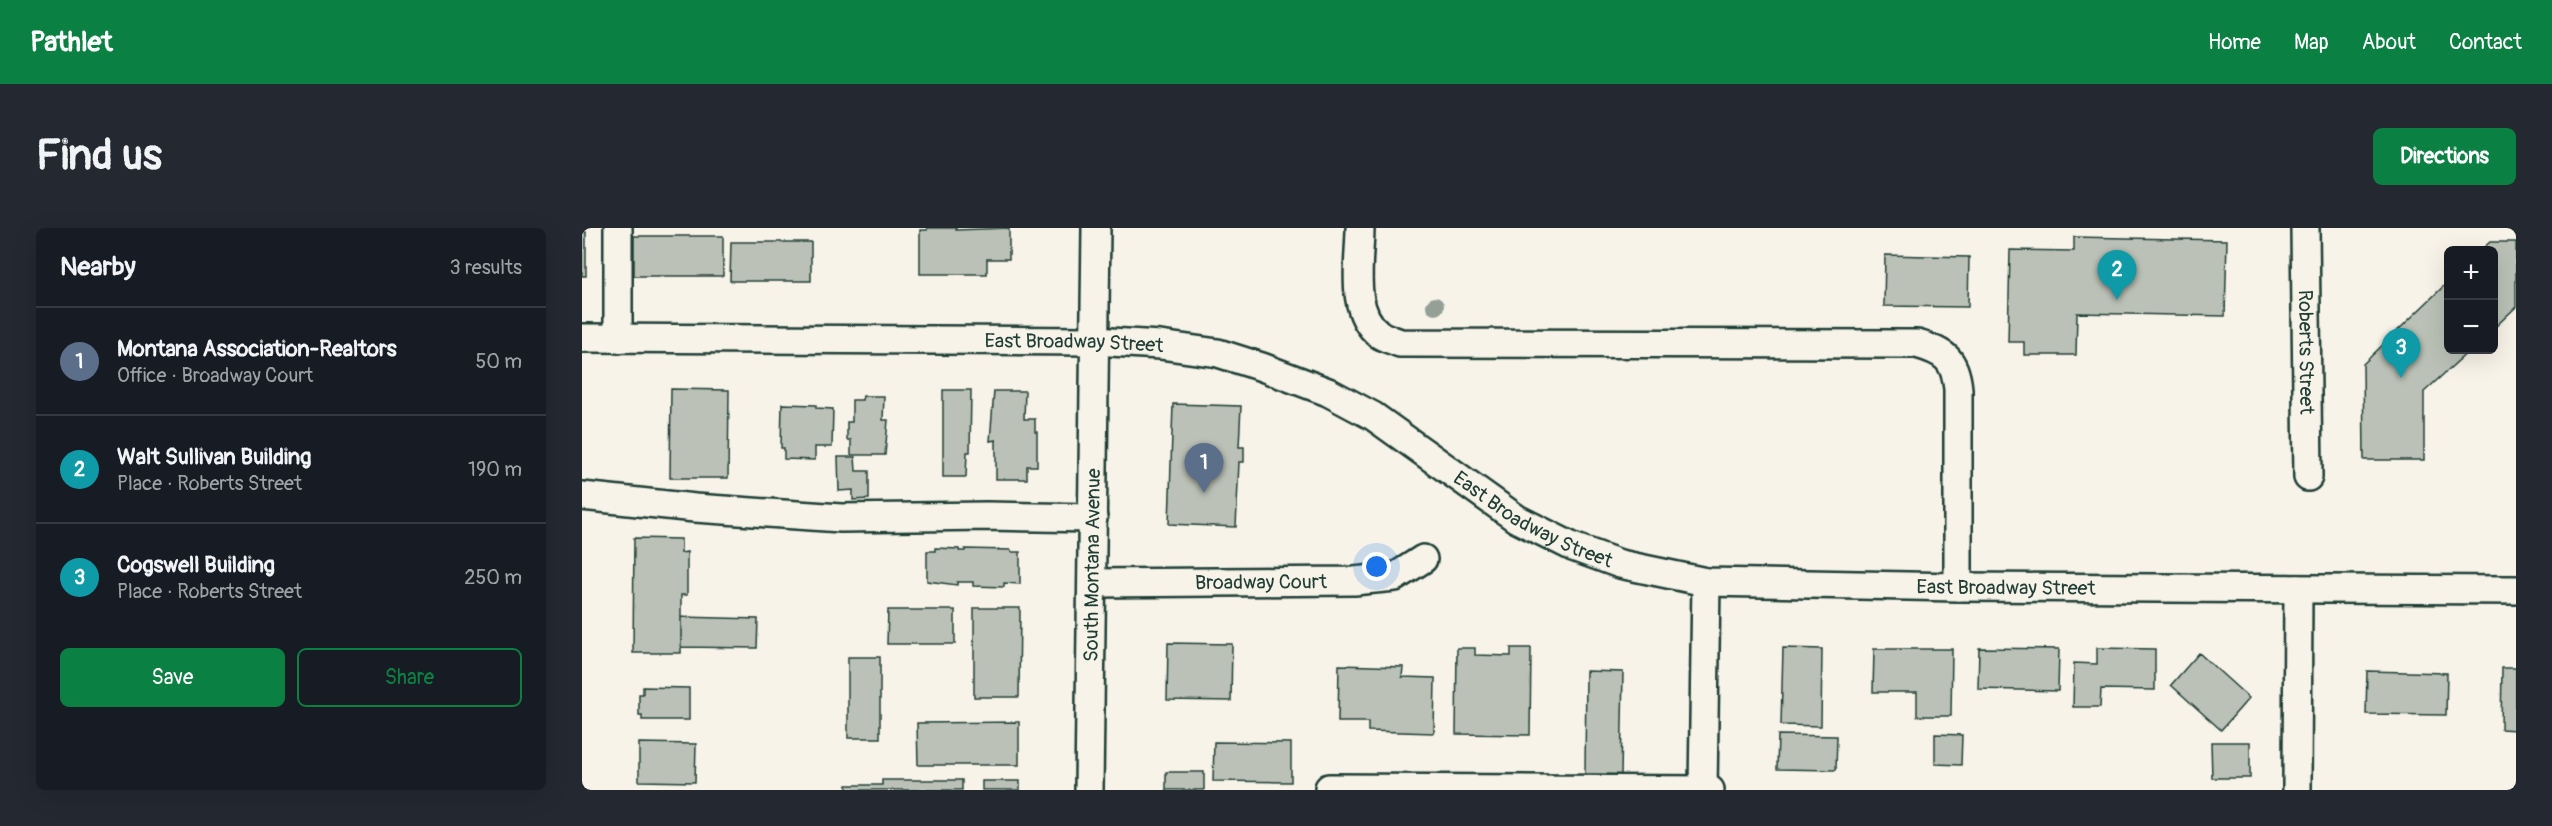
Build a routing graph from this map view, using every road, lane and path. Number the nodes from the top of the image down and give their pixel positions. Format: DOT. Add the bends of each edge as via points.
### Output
graph roads {
  1 [pos="618,228"];
  2 [pos="1096,228"];
  3 [pos="1360,228"];
  4 [pos="2305,228"];
  5 [pos="582,338"];
  6 [pos="618,339"];
  7 [pos="1094,341"];
  8 [pos="2308,477"];
  9 [pos="582,496"];
  10 [pos="1093,518"];
  11 [pos="1423,559"];
  12 [pos="1706,582"];
  13 [pos="1093,584"];
  14 [pos="1958,587"];
  15 [pos="2298,589"];
  16 [pos="2516,590"];
  17 [pos="1329,788"];
  18 [pos="1089,790"];
  19 [pos="1703,790"];
  20 [pos="1710,790"];
  21 [pos="2297,790"];
  1 -- 6 [label="street"];
  2 -- 7 [label="street, South Montana Avenue"];
  3 -- 14 [label="street" via="1359,303 1380,335 1400,343 1917,344 1938,350 1956,370 1958,389"];
  4 -- 8 [label="street, Roberts Street"];
  5 -- 6 [label="street, East Broadway Street"];
  6 -- 7 [label="street, East Broadway Street"];
  7 -- 10 [label="street, South Montana Avenue"];
  7 -- 12 [label="street, East Broadway Street" via="1218,353 1328,392 1372,416 1517,519 1573,548 1620,564"];
  9 -- 10 [label="street" via="841,518"];
  10 -- 13 [label="street, South Montana Avenue"];
  11 -- 13 [label="street, Broadway Court" via="1395,577 1354,581"];
  12 -- 14 [label="street, East Broadway Street"];
  12 -- 19 [label="street"];
  13 -- 18 [label="street, South Montana Avenue"];
  14 -- 15 [label="street, East Broadway Street"];
  15 -- 16 [label="street, East Broadway Street"];
  15 -- 21 [label="street"];
  17 -- 19 [label="street"];
  19 -- 20 [label="street"];
}
